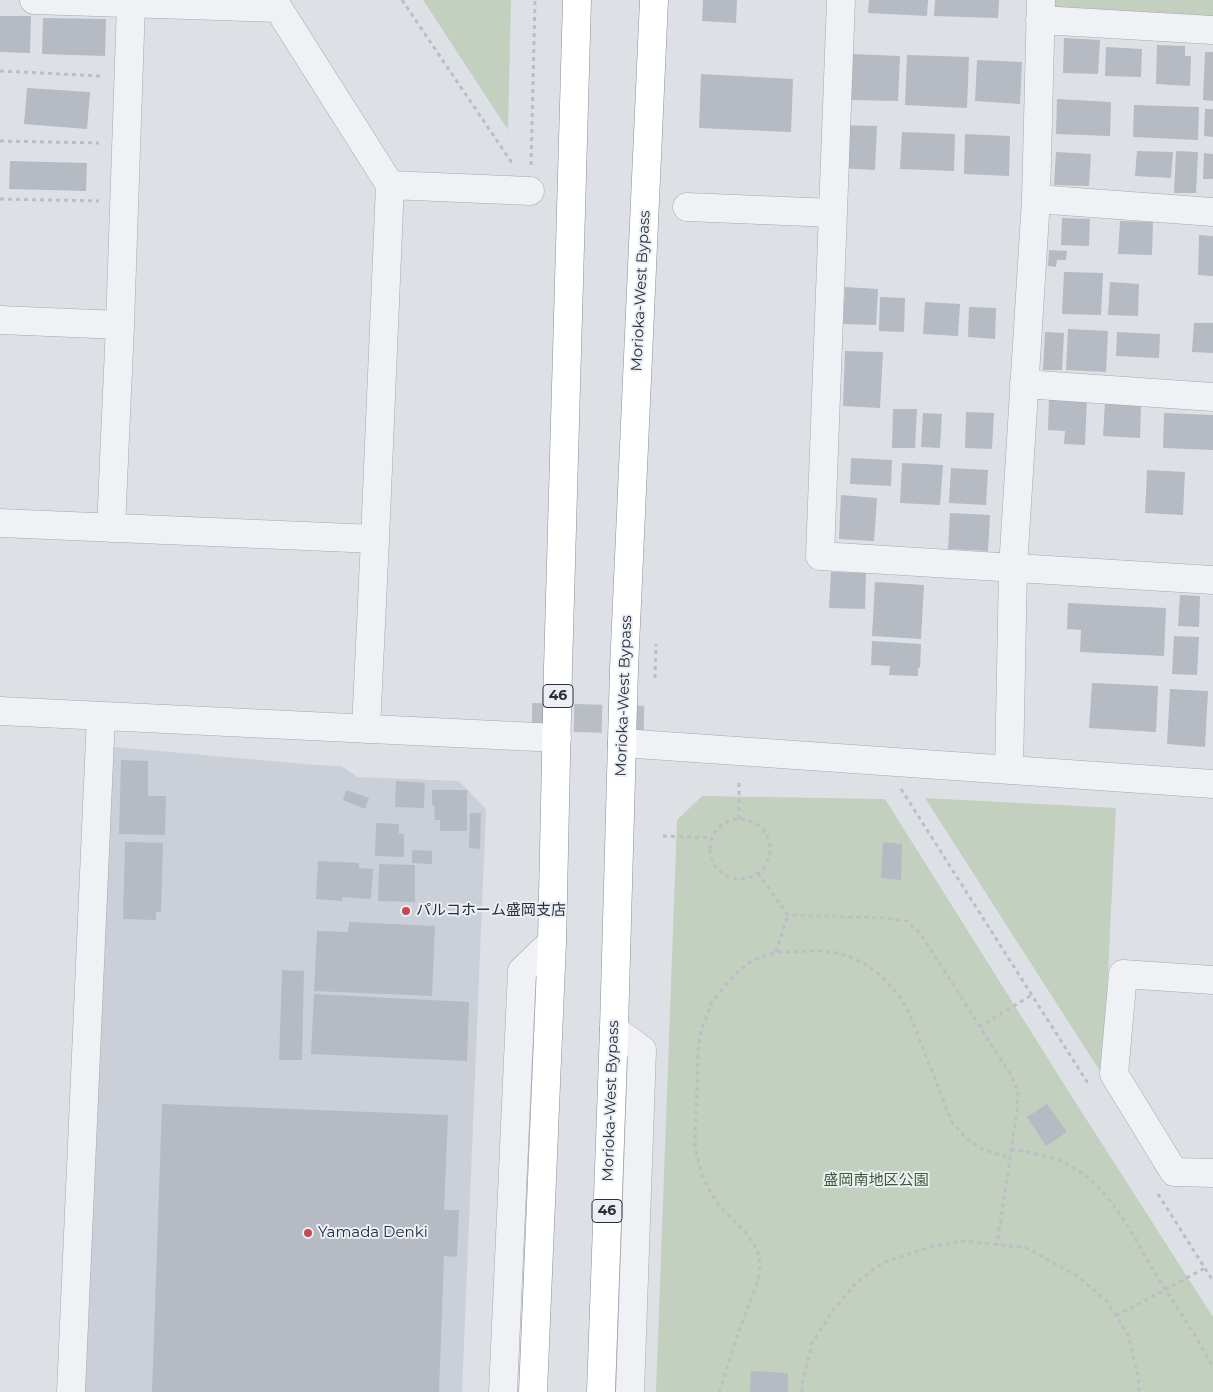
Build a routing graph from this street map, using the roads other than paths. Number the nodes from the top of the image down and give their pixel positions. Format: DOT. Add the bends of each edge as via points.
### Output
graph roads {
  1 [pos="34,0"];
  2 [pos="577,0"];
  3 [pos="654,0"];
  4 [pos="841,0"];
  5 [pos="131,4"];
  6 [pos="275,4"];
  7 [pos="1040,10"];
  8 [pos="1213,30"];
  9 [pos="390,185"];
  10 [pos="530,191"];
  11 [pos="1036,199"];
  12 [pos="687,206"];
  13 [pos="1213,212"];
  14 [pos="833,213"];
  15 [pos="0,320"];
  16 [pos="120,325"];
  17 [pos="1024,384"];
  18 [pos="1213,397"];
  19 [pos="0,523"];
  20 [pos="111,528"];
  21 [pos="375,539"];
  22 [pos="1013,568"];
  23 [pos="1213,580"];
  24 [pos="0,710"];
  25 [pos="101,716"];
  26 [pos="366,729"];
  27 [pos="556,738"];
  28 [pos="622,743"];
  29 [pos="1008,770"];
  30 [pos="1213,784"];
  31 [pos="552,942"];
  32 [pos="1213,980"];
  33 [pos="614,1029"];
  34 [pos="1213,1174"];
  35 [pos="71,1392"];
  36 [pos="503,1392"];
  37 [pos="533,1392"];
  38 [pos="601,1392"];
  39 [pos="630,1392"];
  1 -- 5 [label="street"];
  2 -- 27 [label="highway, 46"];
  3 -- 28 [label="highway, Morioka-West Bypass / 46"];
  4 -- 14 [label="street"];
  5 -- 6 [label="street"];
  5 -- 16 [label="street"];
  6 -- 9 [label="street"];
  7 -- 8 [label="street"];
  7 -- 11 [label="street"];
  9 -- 10 [label="street"];
  9 -- 21 [label="street"];
  11 -- 13 [label="street"];
  11 -- 17 [label="street"];
  12 -- 14 [label="street"];
  14 -- 22 [label="street" via="820,556"];
  15 -- 16 [label="street"];
  16 -- 20 [label="street"];
  17 -- 18 [label="street"];
  17 -- 22 [label="street"];
  19 -- 20 [label="street"];
  20 -- 21 [label="street"];
  21 -- 26 [label="street"];
  22 -- 23 [label="street"];
  22 -- 29 [label="street"];
  24 -- 25 [label="street"];
  25 -- 26 [label="street"];
  25 -- 35 [label="street"];
  26 -- 27 [label="street"];
  27 -- 31 [label="highway, 46"];
  28 -- 29 [label="street"];
  28 -- 33 [label="highway, Morioka-West Bypass / 46"];
  29 -- 30 [label="street"];
  31 -- 36 [label="street" via="522,971"];
  31 -- 37 [label="highway, 46"];
  32 -- 34 [label="street" via="1123,974 1114,1074 1174,1172"];
  33 -- 38 [label="highway, Morioka-West Bypass / 46"];
  33 -- 39 [label="street" via="642,1050"];
}
